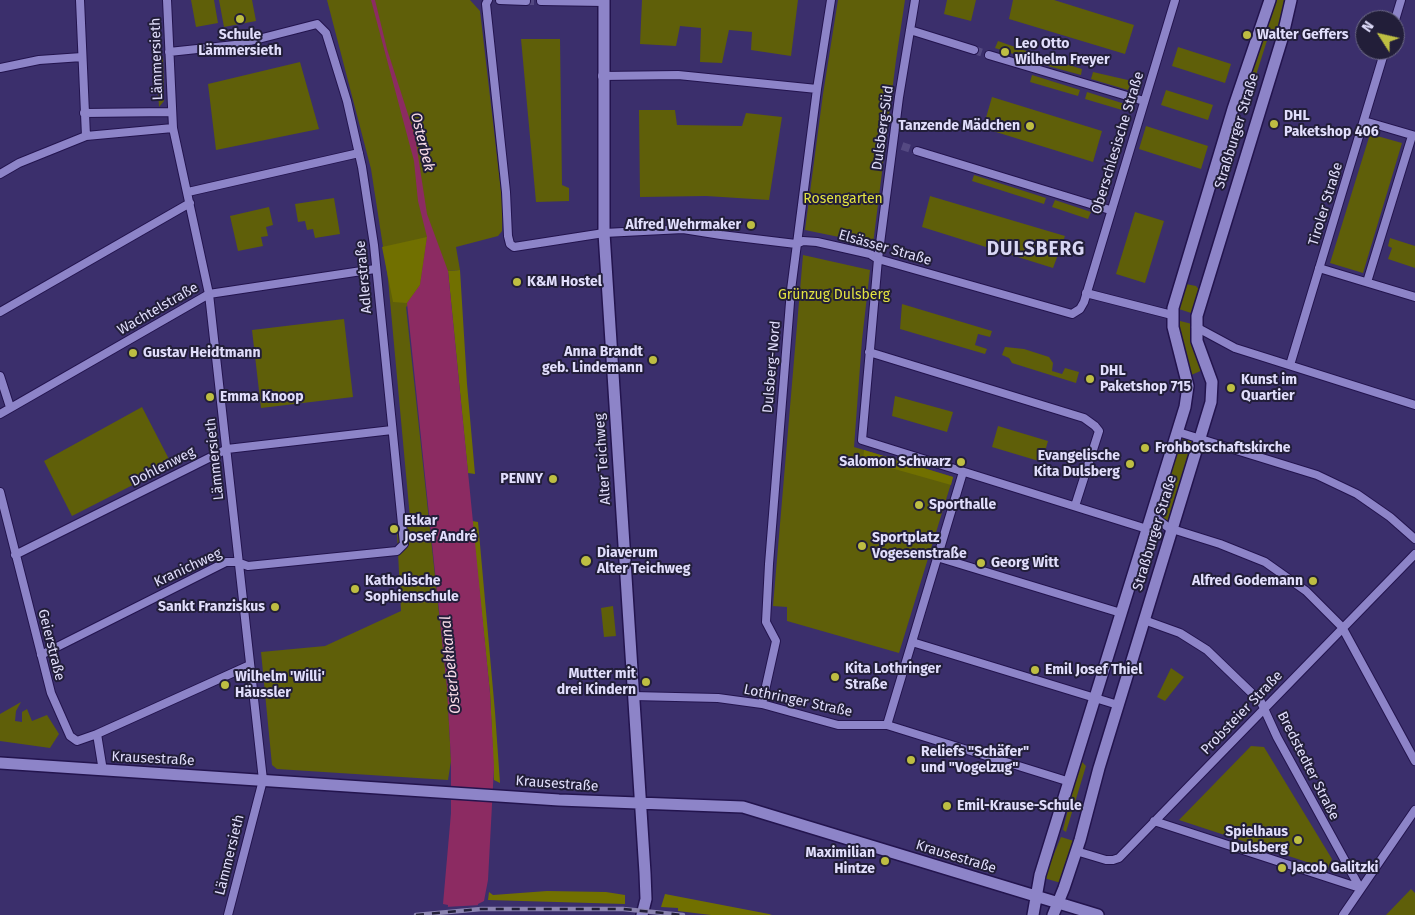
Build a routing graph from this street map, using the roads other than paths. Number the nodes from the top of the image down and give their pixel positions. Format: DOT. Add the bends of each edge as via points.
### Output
graph roads {
  1 [pos="80,0"];
  2 [pos="167,0"];
  3 [pos="488,0"];
  4 [pos="500,0"];
  5 [pos="558,0"];
  6 [pos="831,0"];
  7 [pos="914,0"];
  8 [pos="1175,0"];
  9 [pos="1270,0"];
  10 [pos="1291,0"];
  11 [pos="526,1"];
  12 [pos="541,1"];
  13 [pos="604,1"];
  14 [pos="910,30"];
  15 [pos="974,50"];
  16 [pos="170,52"];
  17 [pos="989,55"];
  18 [pos="82,57"];
  19 [pos="1383,60"];
  20 [pos="0,68"];
  21 [pos="602,76"];
  22 [pos="817,89"];
  23 [pos="1144,101"];
  24 [pos="171,112"];
  25 [pos="84,113"];
  26 [pos="1364,121"];
  27 [pos="173,128"];
  28 [pos="86,136"];
  29 [pos="1414,136"];
  30 [pos="893,144"];
  31 [pos="902,146"];
  32 [pos="916,150"];
  33 [pos="359,153"];
  34 [pos="0,174"];
  35 [pos="188,192"];
  36 [pos="190,203"];
  37 [pos="1110,210"];
  38 [pos="604,232"];
  39 [pos="796,244"];
  40 [pos="878,259"];
  41 [pos="1319,268"];
  42 [pos="375,269"];
  43 [pos="1367,282"];
  44 [pos="1086,293"];
  45 [pos="209,294"];
  46 [pos="1415,297"];
  47 [pos="0,312"];
  48 [pos="1172,314"];
  49 [pos="1196,327"];
  50 [pos="869,352"];
  51 [pos="1290,365"];
  52 [pos="0,376"];
  53 [pos="1415,405"];
  54 [pos="10,407"];
  55 [pos="0,414"];
  56 [pos="392,430"];
  57 [pos="1178,432"];
  58 [pos="1200,438"];
  59 [pos="227,449"];
  60 [pos="963,472"];
  61 [pos="0,492"];
  62 [pos="1075,506"];
  63 [pos="1154,510"];
  64 [pos="1148,529"];
  65 [pos="1172,529"];
  66 [pos="402,533"];
  67 [pos="1415,539"];
  68 [pos="1415,554"];
  69 [pos="15,555"];
  70 [pos="937,557"];
  71 [pos="237,562"];
  72 [pos="1121,613"];
  73 [pos="1144,620"];
  74 [pos="1342,627"];
  75 [pos="912,642"];
  76 [pos="41,655"];
  77 [pos="250,665"];
  78 [pos="633,696"];
  79 [pos="1095,698"];
  80 [pos="762,704"];
  81 [pos="1118,705"];
  82 [pos="1264,708"];
  83 [pos="887,725"];
  84 [pos="97,734"];
  85 [pos="1415,761"];
  86 [pos="0,763"];
  87 [pos="103,771"];
  88 [pos="262,780"];
  89 [pos="1070,782"];
  90 [pos="639,804"];
  91 [pos="1415,810"];
  92 [pos="1154,821"];
  93 [pos="1076,851"];
  94 [pos="1360,888"];
  95 [pos="1036,896"];
  96 [pos="1058,902"];
  97 [pos="228,915"];
  98 [pos="642,915"];
  99 [pos="1033,915"];
  100 [pos="1053,915"];
  101 [pos="1098,915"];
  102 [pos="1343,915"];
  1 -- 18 [label="street"];
  2 -- 16 [label="street, Lämmersieth"];
  3 -- 38 [label="street, Elsässer Straße" via="510,244 514,247"];
  4 -- 11 [label="street"];
  5 -- 12 [label="street"];
  5 -- 13 [label="street"];
  6 -- 22 [label="street, Dulsberg-Nord"];
  7 -- 14 [label="street, Dulsberg-Süd"];
  8 -- 23 [label="street, Oberschlesische Straße"];
  9 -- 48 [label="main road, Straßburger Straße" via="1233,109"];
  10 -- 49 [label="main road, Straßburger Straße"];
  13 -- 21 [label="main road, Alter Teichweg"];
  14 -- 15 [label="street"];
  14 -- 30 [label="street, Dulsberg-Süd"];
  16 -- 24 [label="street, Lämmersieth"];
  16 -- 33 [label="street, Adlerstraße" via="235,44 319,25 326,33"];
  17 -- 23 [label="street"];
  18 -- 20 [label="street" via="39,60"];
  18 -- 25 [label="street"];
  19 -- 26 [label="street, Tiroler Straße"];
  21 -- 22 [label="street" via="678,75"];
  21 -- 38 [label="main road, Alter Teichweg"];
  22 -- 39 [label="street, Dulsberg-Nord"];
  23 -- 37 [label="street, Oberschlesische Straße"];
  24 -- 25 [label="street"];
  24 -- 27 [label="street, Lämmersieth"];
  25 -- 28 [label="street"];
  26 -- 29 [label="street"];
  26 -- 41 [label="street, Tiroler Straße"];
  27 -- 28 [label="street"];
  27 -- 35 [label="street, Lämmersieth"];
  28 -- 34 [label="street"];
  29 -- 43 [label="street"];
  30 -- 31 [label="street"];
  30 -- 40 [label="street, Dulsberg-Süd"];
  32 -- 37 [label="street"];
  33 -- 35 [label="street"];
  33 -- 42 [label="street, Adlerstraße"];
  35 -- 36 [label="street, Lämmersieth"];
  36 -- 45 [label="street, Lämmersieth"];
  36 -- 47 [label="street"];
  37 -- 44 [label="street, Oberschlesische Straße"];
  38 -- 39 [label="street, Elsässer Straße" via="683,229"];
  38 -- 78 [label="main road, Alter Teichweg"];
  39 -- 40 [label="street, Elsässer Straße" via="817,242 870,254"];
  39 -- 80 [label="street, Dulsberg-Nord" via="766,622 776,641"];
  40 -- 44 [label="street, Elsässer Straße" via="1072,314 1080,309"];
  40 -- 50 [label="street, Dulsberg-Süd"];
  41 -- 43 [label="street"];
  41 -- 51 [label="street, Tiroler Straße"];
  42 -- 45 [label="street, Wachtelstraße"];
  42 -- 56 [label="street, Adlerstraße"];
  43 -- 46 [label="street"];
  44 -- 48 [label="street"];
  45 -- 54 [label="street, Wachtelstraße"];
  45 -- 59 [label="street, Lämmersieth"];
  48 -- 57 [label="main road, Straßburger Straße" via="1188,393"];
  49 -- 51 [label="street" via="1235,348"];
  49 -- 58 [label="main road, Straßburger Straße" via="1198,347 1210,371 1213,388"];
  50 -- 60 [label="street, Dulsberg-Süd" via="862,440"];
  50 -- 62 [label="street" via="1084,418 1099,431"];
  51 -- 53 [label="street"];
  52 -- 54 [label="street"];
  54 -- 55 [label="street, Wachtelstraße"];
  56 -- 59 [label="street, Dohlenweg"];
  56 -- 66 [label="street, Adlerstraße"];
  57 -- 58 [label="street"];
  57 -- 63 [label="main road, Straßburger Straße"];
  58 -- 65 [label="main road, Straßburger Straße"];
  58 -- 67 [label="street" via="1317,475 1357,494"];
  59 -- 69 [label="street, Dohlenweg"];
  59 -- 71 [label="street, Lämmersieth"];
  60 -- 62 [label="street"];
  60 -- 70 [label="street"];
  61 -- 69 [label="street, Geierstraße"];
  62 -- 64 [label="street"];
  63 -- 64 [label="main road, Straßburger Straße"];
  63 -- 65 [label="street" via="1159,521"];
  64 -- 72 [label="main road, Straßburger Straße"];
  65 -- 73 [label="main road, Straßburger Straße"];
  65 -- 74 [label="street" via="1265,562 1306,591"];
  66 -- 71 [label="street, Kranichweg" via="404,544 397,551 248,566"];
  68 -- 74 [label="street, Probsteier Straße"];
  69 -- 76 [label="street, Geierstraße"];
  70 -- 72 [label="street"];
  70 -- 75 [label="street"];
  71 -- 76 [label="street, Kranichweg" via="226,562"];
  71 -- 77 [label="street, Lämmersieth"];
  72 -- 79 [label="main road, Straßburger Straße"];
  73 -- 81 [label="main road, Straßburger Straße"];
  73 -- 82 [label="street, Bredstedter Straße" via="1180,633 1207,650"];
  74 -- 82 [label="street, Probsteier Straße"];
  74 -- 85 [label="street"];
  75 -- 79 [label="street"];
  75 -- 83 [label="street"];
  76 -- 84 [label="street, Geierstraße" via="51,693 70,736 77,741"];
  77 -- 84 [label="street"];
  77 -- 88 [label="street, Lämmersieth"];
  78 -- 80 [label="street, Lothringer Straße" via="682,696"];
  78 -- 90 [label="main road, Alter Teichweg"];
  79 -- 81 [label="street"];
  79 -- 89 [label="main road, Straßburger Straße"];
  80 -- 83 [label="street, Lothringer Straße" via="838,725"];
  81 -- 93 [label="main road, Straßburger Straße"];
  82 -- 92 [label="street, Probsteier Straße"];
  82 -- 94 [label="street, Bredstedter Straße"];
  83 -- 89 [label="street, Lothringer Straße"];
  84 -- 87 [label="street"];
  86 -- 87 [label="main road, Krausestraße"];
  87 -- 88 [label="main road, Krausestraße"];
  88 -- 90 [label="main road, Krausestraße"];
  88 -- 97 [label="street, Lämmersieth"];
  89 -- 95 [label="main road, Straßburger Straße"];
  90 -- 95 [label="main road, Krausestraße" via="742,808"];
  90 -- 98 [label="main road, Alter Teichweg" via="646,899"];
  91 -- 94 [label="street"];
  92 -- 93 [label="street, Probsteier Straße" via="1119,858 1113,860"];
  92 -- 94 [label="street"];
  93 -- 96 [label="main road, Straßburger Straße"];
  94 -- 102 [label="street"];
  95 -- 96 [label="main road, Krausestraße"];
  95 -- 99 [label="main road, Straßburger Straße"];
  96 -- 100 [label="main road, Straßburger Straße"];
  96 -- 101 [label="main road, Krausestraße"];
}
